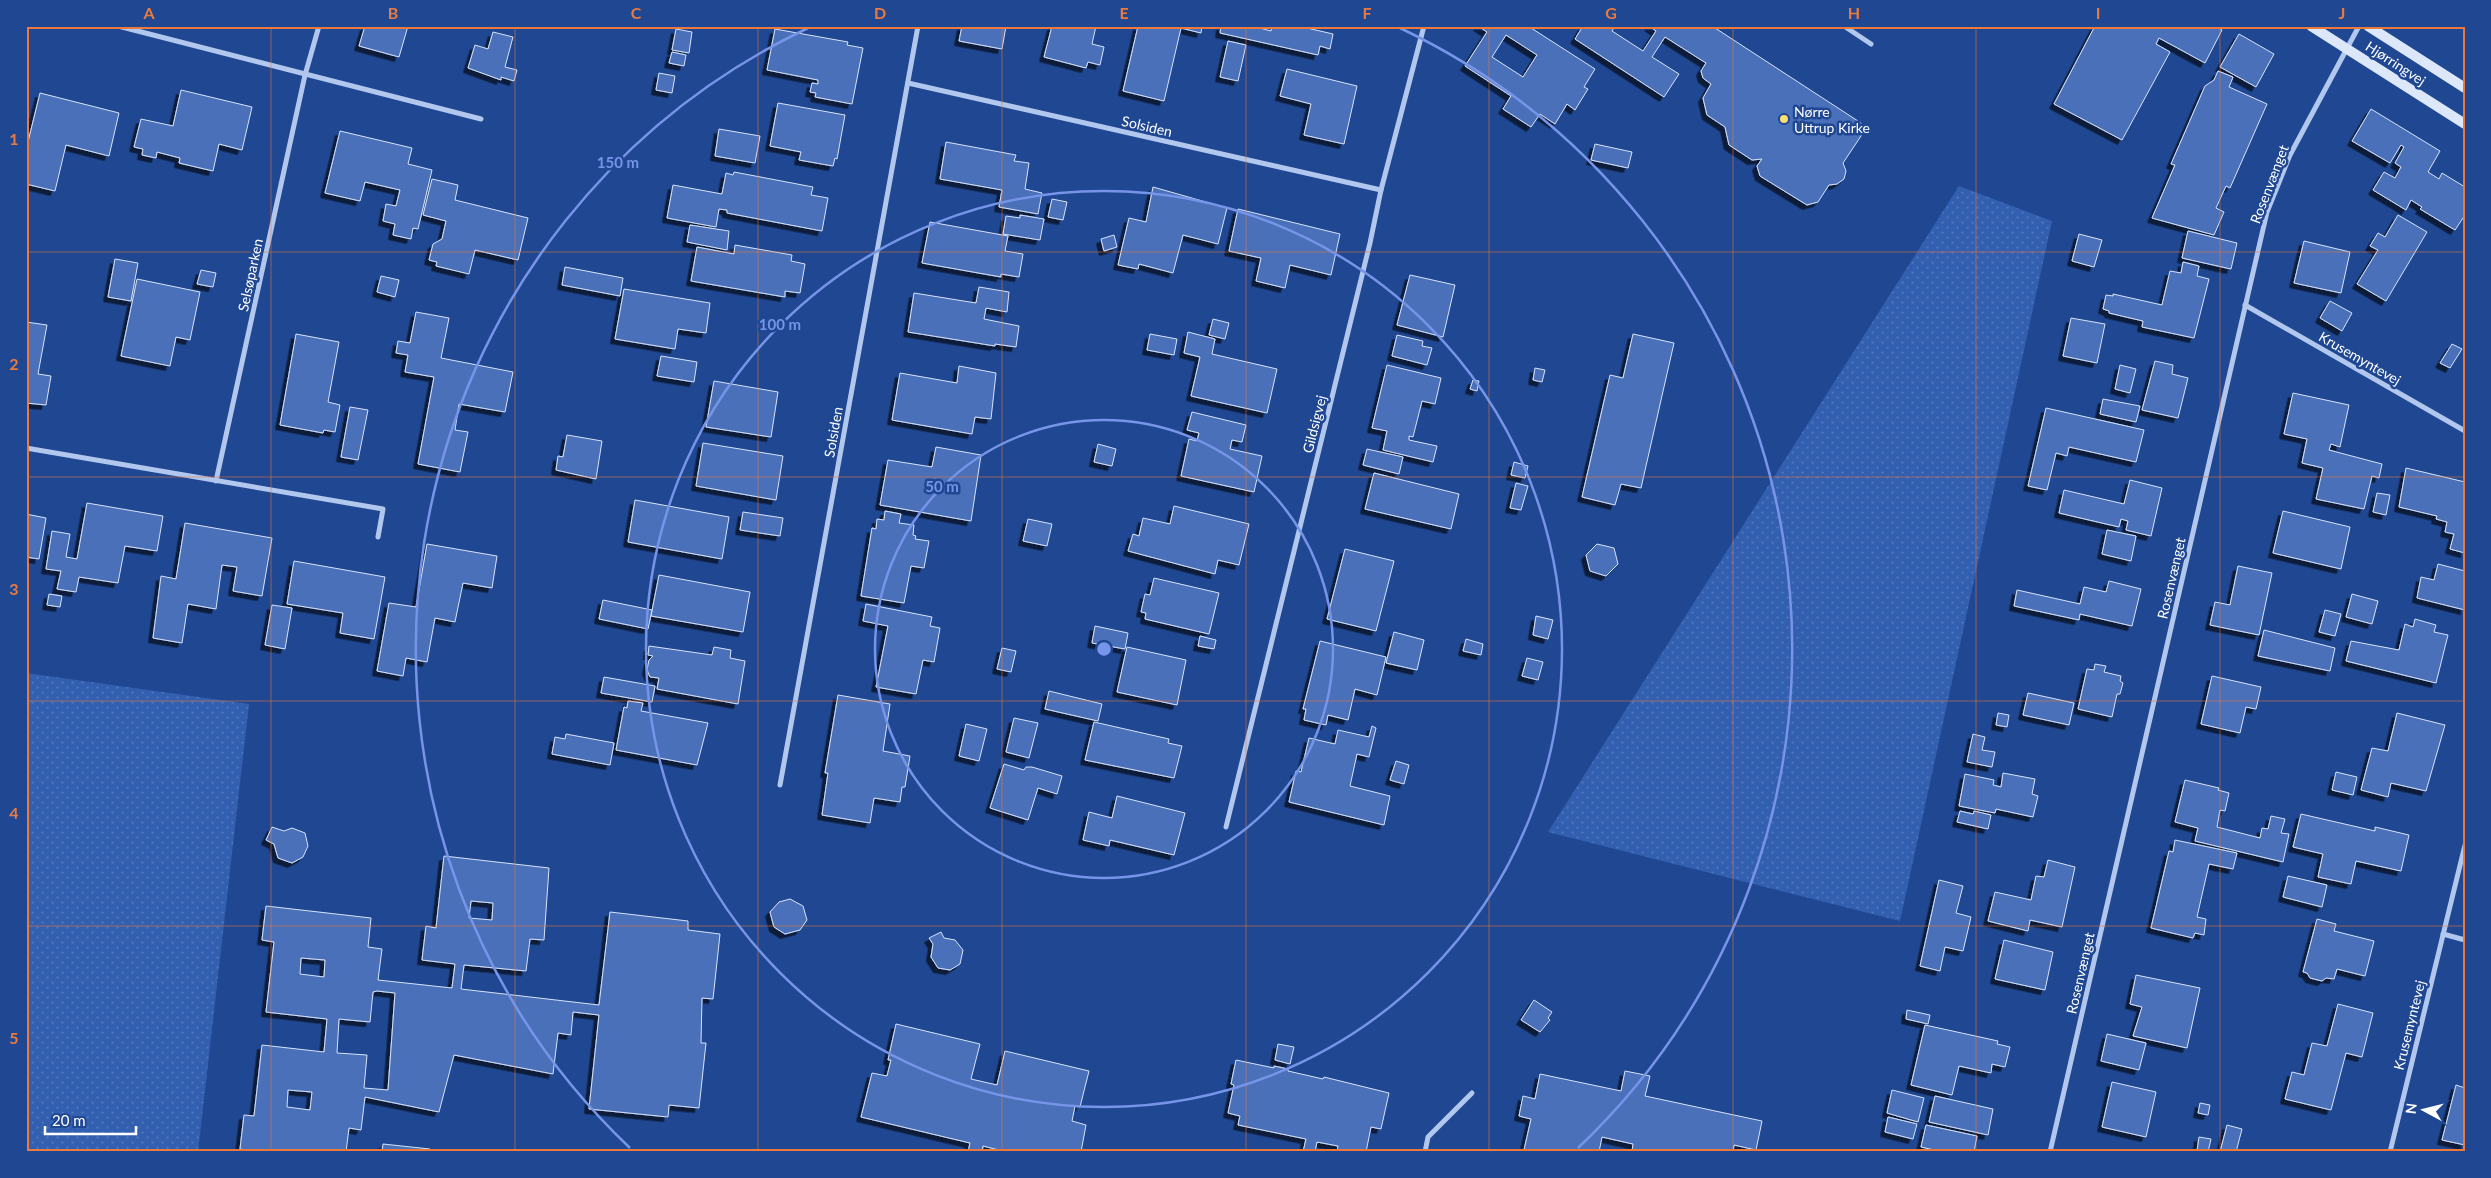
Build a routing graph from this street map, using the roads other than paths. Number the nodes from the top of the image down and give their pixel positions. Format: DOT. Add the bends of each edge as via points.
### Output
graph roads {
  1 [pos="118,26"];
  2 [pos="319,26"];
  3 [pos="918,26"];
  4 [pos="1424,26"];
  5 [pos="1844,26"];
  6 [pos="2311,26"];
  7 [pos="2359,26"];
  8 [pos="2368,26"];
  9 [pos="1871,44"];
  10 [pos="2347,49"];
  11 [pos="305,75"];
  12 [pos="908,83"];
  13 [pos="2465,88"];
  14 [pos="481,119"];
  15 [pos="2465,124"];
  16 [pos="1381,190"];
  17 [pos="2245,305"];
  18 [pos="2465,431"];
  19 [pos="26,448"];
  20 [pos="216,481"];
  21 [pos="378,537"];
  22 [pos="780,785"];
  23 [pos="1226,827"];
  24 [pos="2465,845"];
  25 [pos="2443,934"];
  26 [pos="2465,940"];
  27 [pos="1472,1093"];
  28 [pos="1425,1152"];
  29 [pos="2050,1152"];
  30 [pos="2390,1152"];
  1 -- 11 [label="street"];
  2 -- 11 [label="street, Selsøparken"];
  3 -- 12 [label="street, Solsiden"];
  4 -- 16 [label="street, Gildsigvej"];
  5 -- 9 [label="street"];
  6 -- 10 [label="main road, Hjørringvej"];
  7 -- 10 [label="street, Rosenvænget"];
  8 -- 13 [label="main road, Hjørringvej"];
  10 -- 15 [label="main road, Hjørringvej"];
  10 -- 17 [label="street, Rosenvænget" via="2290,155 2267,212"];
  11 -- 14 [label="street"];
  11 -- 20 [label="street, Selsøparken"];
  12 -- 16 [label="street, Solsiden"];
  12 -- 22 [label="street, Solsiden"];
  16 -- 23 [label="street, Gildsigvej"];
  17 -- 18 [label="street, Krusemyntevej"];
  17 -- 29 [label="street, Rosenvænget"];
  19 -- 20 [label="street"];
  20 -- 21 [label="street" via="383,509"];
  24 -- 25 [label="street, Krusemyntevej"];
  25 -- 26 [label="street"];
  25 -- 30 [label="street, Krusemyntevej"];
  27 -- 28 [label="street" via="1428,1137"];
}
